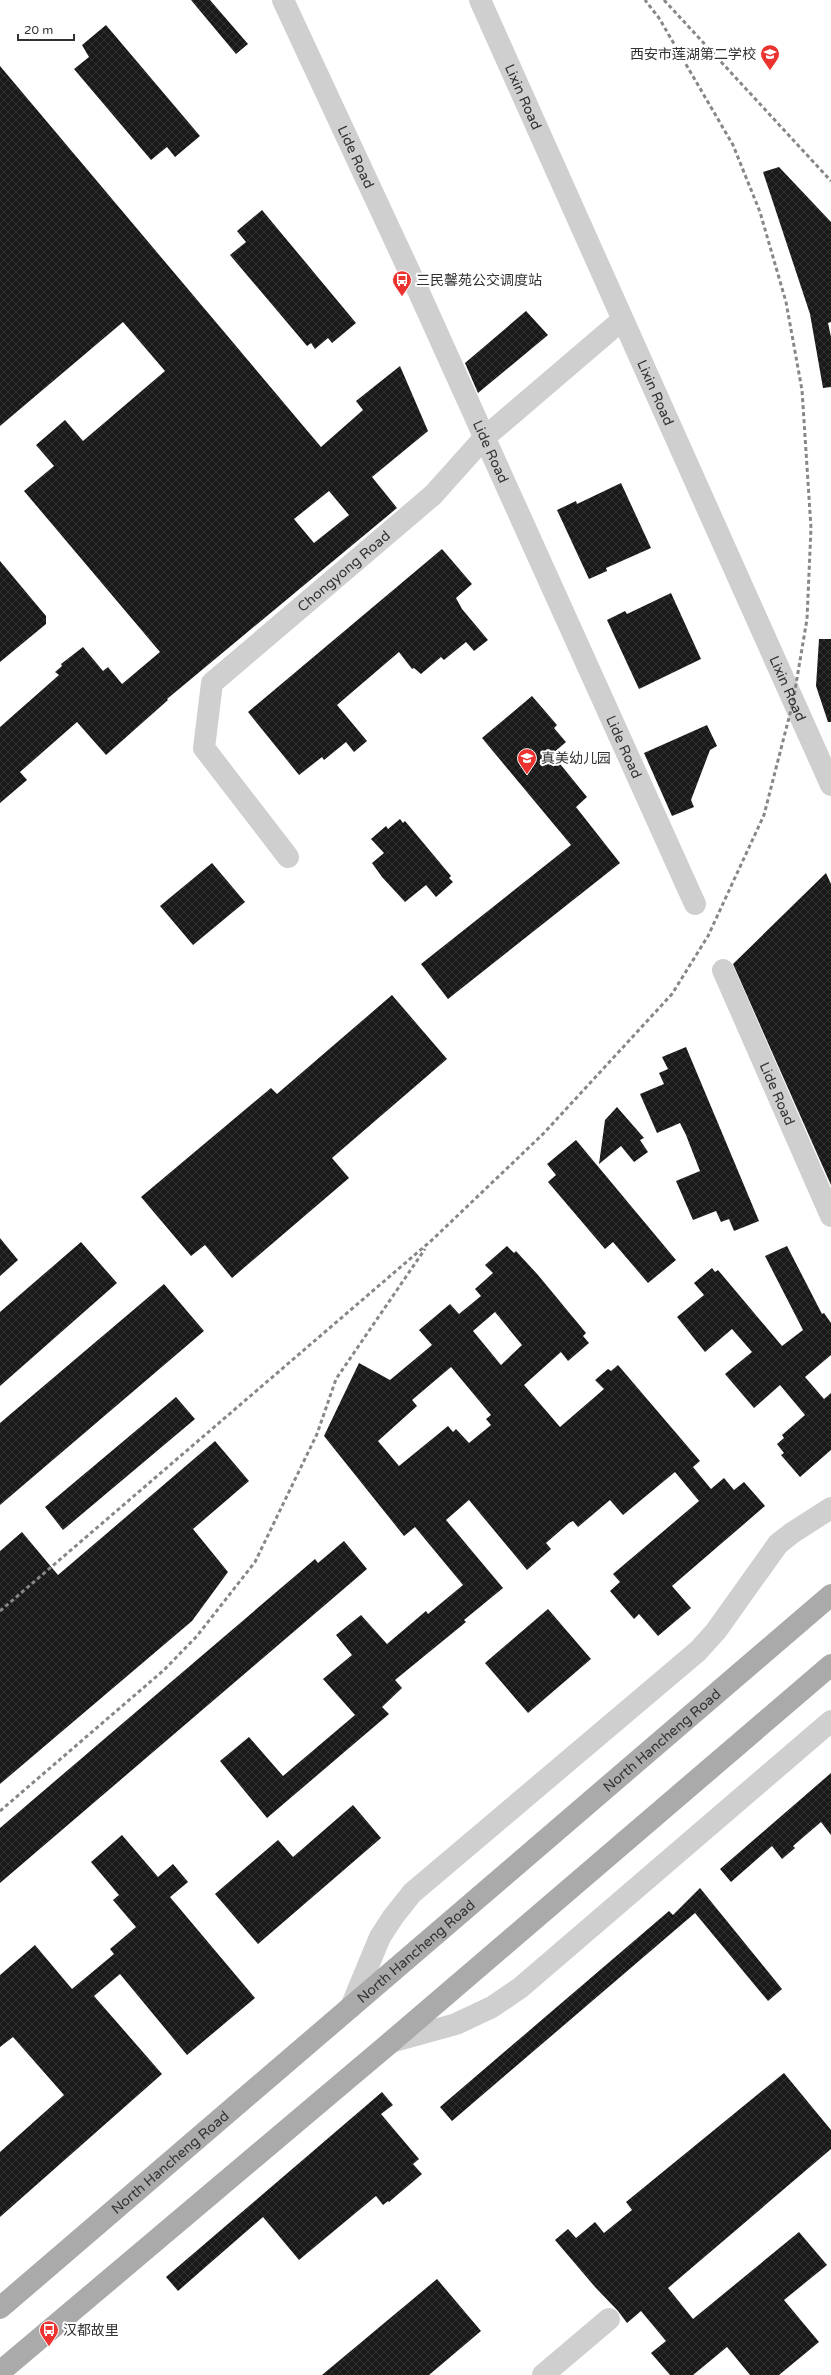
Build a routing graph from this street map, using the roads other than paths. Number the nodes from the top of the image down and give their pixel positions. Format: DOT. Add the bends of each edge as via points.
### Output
graph roads {
  1 [pos="283,0"];
  2 [pos="480,0"];
  3 [pos="622,320"];
  4 [pos="484,438"];
  5 [pos="831,786"];
  6 [pos="288,857"];
  7 [pos="695,904"];
  8 [pos="723,970"];
  9 [pos="831,1216"];
  10 [pos="831,1508"];
  11 [pos="831,1595"];
  12 [pos="831,1665"];
  13 [pos="831,1721"];
  14 [pos="351,2007"];
  15 [pos="392,2042"];
  16 [pos="0,2308"];
  17 [pos="609,2319"];
  18 [pos="0,2372"];
  19 [pos="543,2375"];
  1 -- 4 [label="street, Lide Road"];
  2 -- 3 [label="street, Lixin Road"];
  3 -- 4 [label="street, Chongyong Road"];
  3 -- 5 [label="street, Lixin Road"];
  4 -- 6 [label="street, Chongyong Road" via="433,495 212,683 204,748"];
  4 -- 7 [label="street, Lide Road"];
  8 -- 9 [label="street, Lide Road"];
  10 -- 14 [label="street" via="778,1544 716,1631 698,1651 412,1894 392,1917 380,1937"];
  11 -- 14 [label="main road, North Hancheng Road"];
  12 -- 15 [label="main road"];
  13 -- 15 [label="street" via="520,1988 492,2007 456,2024"];
  14 -- 16 [label="main road, North Hancheng Road"];
  15 -- 18 [label="main road"];
  17 -- 19 [label="street"];
}
